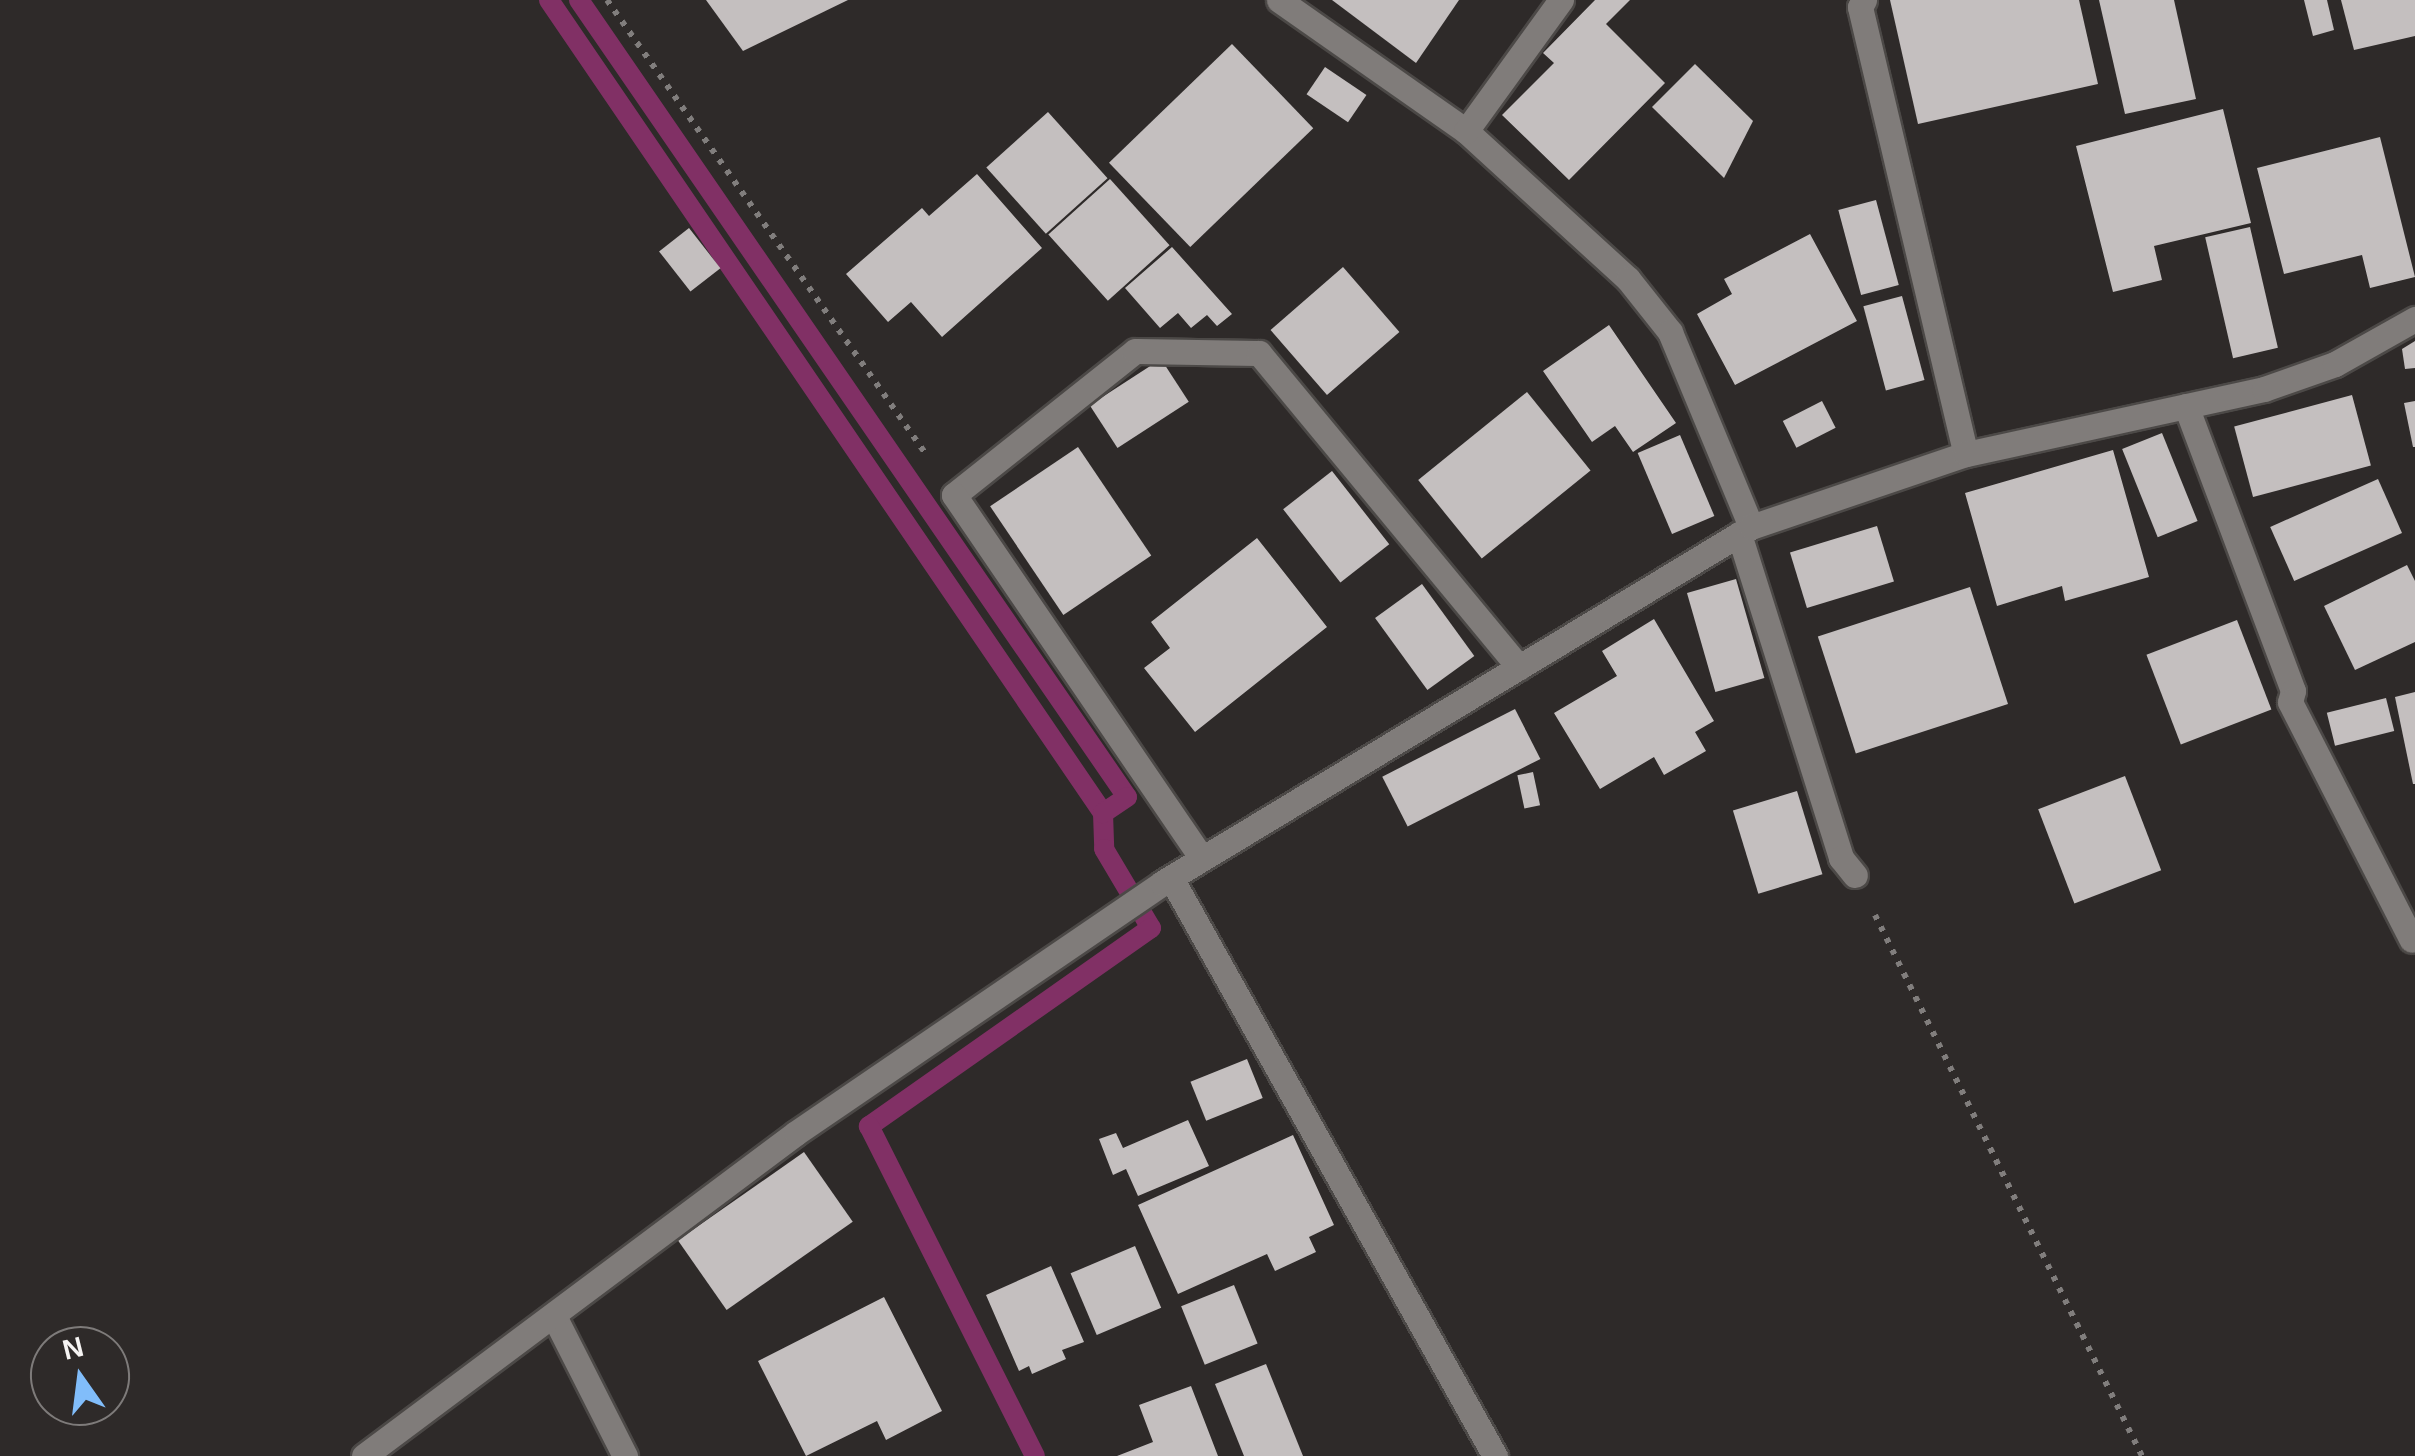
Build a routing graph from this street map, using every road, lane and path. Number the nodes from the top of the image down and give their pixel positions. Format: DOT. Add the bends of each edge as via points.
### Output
graph roads {
  1 [pos="607,0"];
  2 [pos="1279,0"];
  3 [pos="1561,0"];
  4 [pos="1864,0"];
  5 [pos="1466,130"];
  6 [pos="2415,319"];
  7 [pos="2186,406"];
  8 [pos="1966,454"];
  9 [pos="954,495"];
  10 [pos="1745,530"];
  11 [pos="1519,667"];
  12 [pos="1202,858"];
  13 [pos="1855,874"];
  14 [pos="1167,881"];
  15 [pos="2410,929"];
  16 [pos="555,1318"];
  17 [pos="364,1456"];
  18 [pos="625,1456"];
  19 [pos="1495,1456"];
  20 [pos="2142,1456"];
  1 -- 9 [label="path"];
  2 -- 5 [label="street"];
  3 -- 5 [label="street"];
  4 -- 8 [label="street" via="1860,7"];
  5 -- 10 [label="street" via="1628,279 1670,332"];
  6 -- 7 [label="street" via="2335,364"];
  7 -- 8 [label="street"];
  7 -- 15 [label="street" via="2293,692 2290,702"];
  8 -- 10 [label="street"];
  9 -- 11 [label="street" via="1135,351 1259,353"];
  9 -- 12 [label="street"];
  10 -- 11 [label="street"];
  10 -- 13 [label="street" via="1841,858"];
  11 -- 12 [label="street"];
  12 -- 14 [label="street"];
  13 -- 20 [label="path"];
  14 -- 16 [label="street" via="796,1133"];
  14 -- 19 [label="street"];
  16 -- 17 [label="street"];
  16 -- 18 [label="street"];
}
